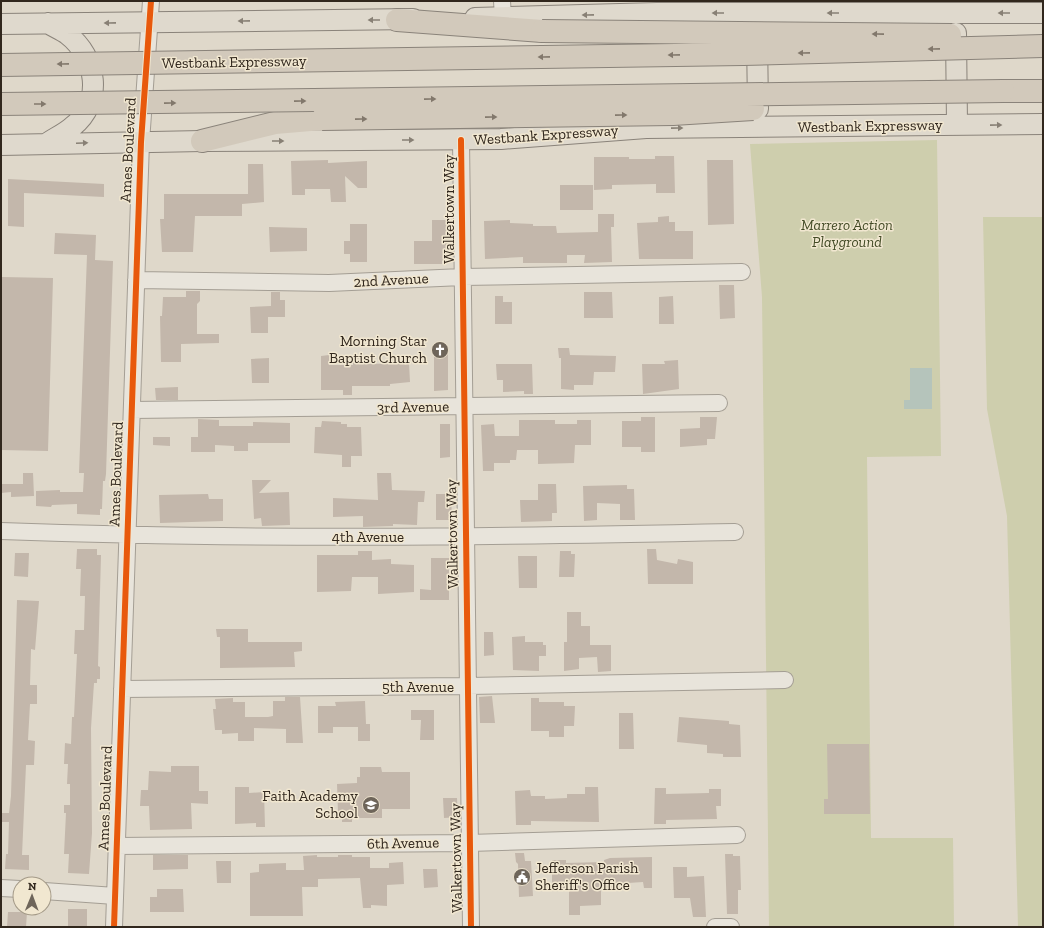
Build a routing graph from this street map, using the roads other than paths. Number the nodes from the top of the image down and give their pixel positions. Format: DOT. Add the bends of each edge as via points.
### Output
graph roads {
  1 [pos="150,1"];
  2 [pos="155,1"];
  3 [pos="657,7"];
  4 [pos="503,9"];
  5 [pos="1041,9"];
  6 [pos="757,13"];
  7 [pos="956,13"];
  8 [pos="397,20"];
  9 [pos="149,22"];
  10 [pos="48,23"];
  11 [pos="1,24"];
  12 [pos="1043,36"];
  13 [pos="1043,46"];
  14 [pos="1,65"];
  15 [pos="1003,91"];
  16 [pos="1043,91"];
  17 [pos="1,104"];
  18 [pos="1043,124"];
  19 [pos="957,125"];
  20 [pos="758,127"];
  21 [pos="461,140"];
  22 [pos="202,141"];
  23 [pos="140,142"];
  24 [pos="44,145"];
  25 [pos="1,146"];
  26 [pos="742,272"];
  27 [pos="462,277"];
  28 [pos="136,280"];
  29 [pos="719,403"];
  30 [pos="464,406"];
  31 [pos="132,410"];
  32 [pos="1,531"];
  33 [pos="735,532"];
  34 [pos="127,535"];
  35 [pos="465,537"];
  36 [pos="785,680"];
  37 [pos="468,686"];
  38 [pos="122,689"];
  39 [pos="737,835"];
  40 [pos="469,843"];
  41 [pos="117,846"];
  42 [pos="1,888"];
  43 [pos="12,889"];
  44 [pos="52,892"];
  45 [pos="115,896"];
  46 [pos="114,927"];
  47 [pos="471,927"];
  48 [pos="715,927"];
  49 [pos="731,927"];
  1 -- 9 [label="street, Ames Boulevard"];
  2 -- 9 [label="street, Ames Boulevard"];
  3 -- 4 [label="main road, one-way"];
  6 -- 3 [label="main road, one-way"];
  4 -- 8 [label="main road"];
  5 -- 7 [label="main road, one-way"];
  7 -- 6 [label="main road, one-way"];
  6 -- 20 [label="main road"];
  7 -- 19 [label="main road"];
  8 -- 9 [label="main road, one-way"];
  12 -- 8 [label="highway, one-way, bridge" via="542,31"];
  9 -- 10 [label="main road, one-way"];
  9 -- 23 [label="street, Ames Boulevard"];
  10 -- 11 [label="main road"];
  10 -- 24 [label="main road" via="67,34 86,55 93,75 93,92 86,111 73,127"];
  13 -- 14 [label="highway, Westbank Expressway, one-way, bridge" via="743,54"];
  15 -- 16 [label="highway"];
  17 -- 15 [label="highway, one-way, bridge"];
  22 -- 15 [label="highway, one-way, bridge" via="275,123 322,120 673,114"];
  19 -- 18 [label="main road, Westbank Expressway, one-way"];
  19 -- 20 [label="main road, Westbank Expressway"];
  21 -- 20 [label="main road, Westbank Expressway, one-way" via="646,128"];
  22 -- 21 [label="main road, Westbank Expressway, one-way"];
  21 -- 27 [label="street, Walkertown Way"];
  22 -- 23 [label="main road, Westbank Expressway"];
  24 -- 23 [label="main road, Westbank Expressway, one-way"];
  23 -- 28 [label="street, Ames Boulevard"];
  24 -- 25 [label="main road, Westbank Expressway"];
  26 -- 27 [label="street, 2nd Avenue"];
  27 -- 28 [label="street, 2nd Avenue" via="329,283"];
  27 -- 30 [label="street, Walkertown Way"];
  28 -- 31 [label="street, Ames Boulevard"];
  29 -- 30 [label="street, 3rd Avenue"];
  30 -- 31 [label="street, 3rd Avenue"];
  30 -- 35 [label="street, Walkertown Way"];
  31 -- 34 [label="street, Ames Boulevard"];
  32 -- 34 [label="street, 4th Avenue"];
  33 -- 35 [label="street, 4th Avenue"];
  34 -- 35 [label="street, 4th Avenue"];
  34 -- 38 [label="street, Ames Boulevard"];
  35 -- 37 [label="street, Walkertown Way"];
  36 -- 37 [label="street, 5th Avenue"];
  37 -- 38 [label="street, 5th Avenue"];
  37 -- 40 [label="street, Walkertown Way"];
  38 -- 41 [label="street, Ames Boulevard"];
  39 -- 40 [label="street, 6th Avenue"];
  40 -- 41 [label="street, 6th Avenue"];
  40 -- 47 [label="street, Walkertown Way"];
  41 -- 45 [label="street, Ames Boulevard"];
  42 -- 43 [label="street"];
  44 -- 45 [label="street"];
  45 -- 46 [label="street, Ames Boulevard"];
  48 -- 49 [label="street"];
}
